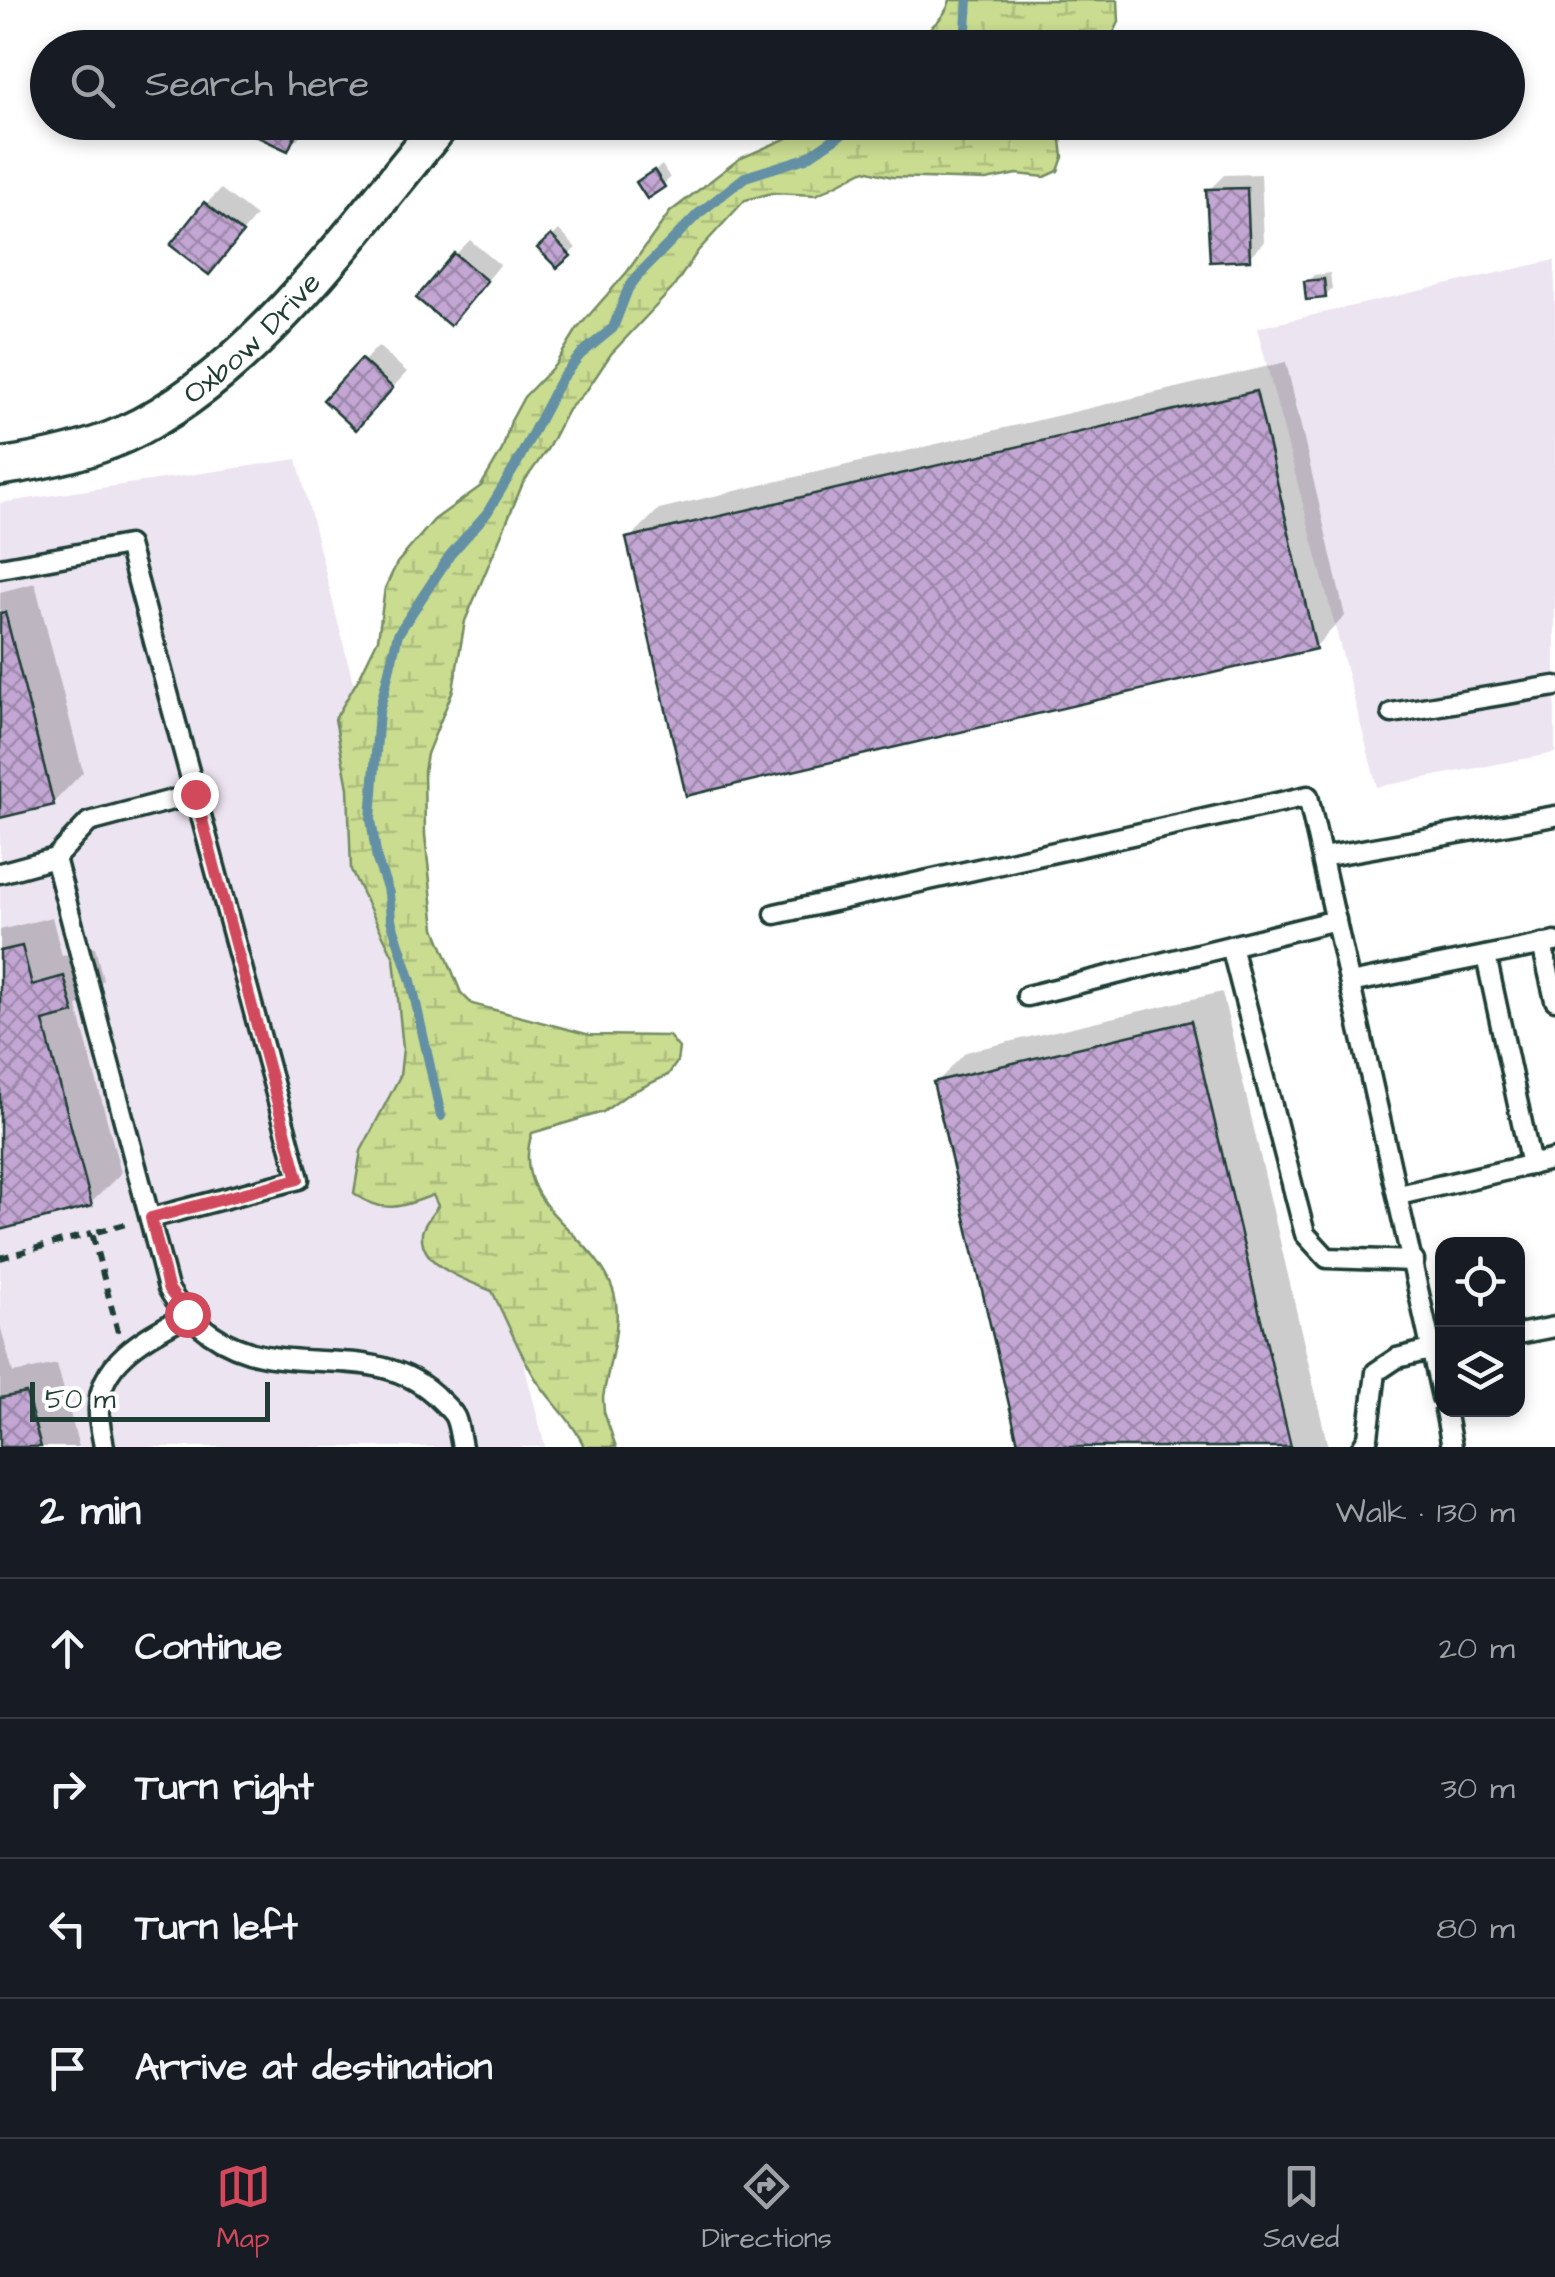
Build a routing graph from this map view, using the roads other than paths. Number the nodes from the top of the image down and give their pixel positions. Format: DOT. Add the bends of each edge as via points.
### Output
graph roads {
  1 [pos="428,140"];
  2 [pos="0,467"];
  3 [pos="0,568"];
  4 [pos="1555,686"];
  5 [pos="1392,713"];
  6 [pos="195,794"];
  7 [pos="1555,816"];
  8 [pos="1322,857"];
  9 [pos="55,858"];
  10 [pos="0,873"];
  11 [pos="775,914"];
  12 [pos="1336,920"];
  13 [pos="1549,943"];
  14 [pos="1231,946"];
  15 [pos="1486,956"];
  16 [pos="1350,983"];
  17 [pos="1027,996"];
  18 [pos="1555,1000"];
  19 [pos="1555,1159"];
  20 [pos="1531,1165"];
  21 [pos="1399,1195"];
  22 [pos="151,1218"];
  23 [pos="1414,1260"];
  24 [pos="187,1314"];
  25 [pos="1555,1327"];
  26 [pos="1525,1333"];
  27 [pos="1435,1337"];
  28 [pos="1435,1349"];
  29 [pos="1446,1417"];
  30 [pos="104,1447"];
  31 [pos="462,1447"];
  32 [pos="1362,1447"];
  33 [pos="1452,1447"];
  1 -- 2 [label="street, Oxbow Drive" via="299,294 199,390 96,446"];
  3 -- 6 [label="lane" via="128,545"];
  4 -- 5 [label="lane"];
  6 -- 9 [label="lane" via="89,822"];
  6 -- 22 [label="lane" via="298,1179"];
  7 -- 8 [label="lane"];
  8 -- 11 [label="lane" via="1308,796"];
  8 -- 12 [label="lane"];
  9 -- 10 [label="lane"];
  9 -- 22 [label="lane"];
  12 -- 14 [label="lane"];
  12 -- 16 [label="lane"];
  13 -- 15 [label="lane"];
  13 -- 18 [label="lane"];
  14 -- 17 [label="lane"];
  14 -- 23 [label="lane" via="1304,1234 1327,1258"];
  15 -- 16 [label="lane"];
  15 -- 20 [label="lane"];
  16 -- 21 [label="lane"];
  19 -- 20 [label="lane"];
  20 -- 21 [label="lane"];
  21 -- 23 [label="lane"];
  22 -- 24 [label="lane" via="168,1288"];
  23 -- 27 [label="lane"];
  24 -- 30 [label="lane" via="130,1350 101,1388"];
  24 -- 31 [label="lane" via="254,1356 386,1366 424,1383 454,1415"];
  25 -- 26 [label="lane"];
  28 -- 32 [label="lane" via="1397,1358 1376,1372"];
  29 -- 33 [label="lane"];
}
